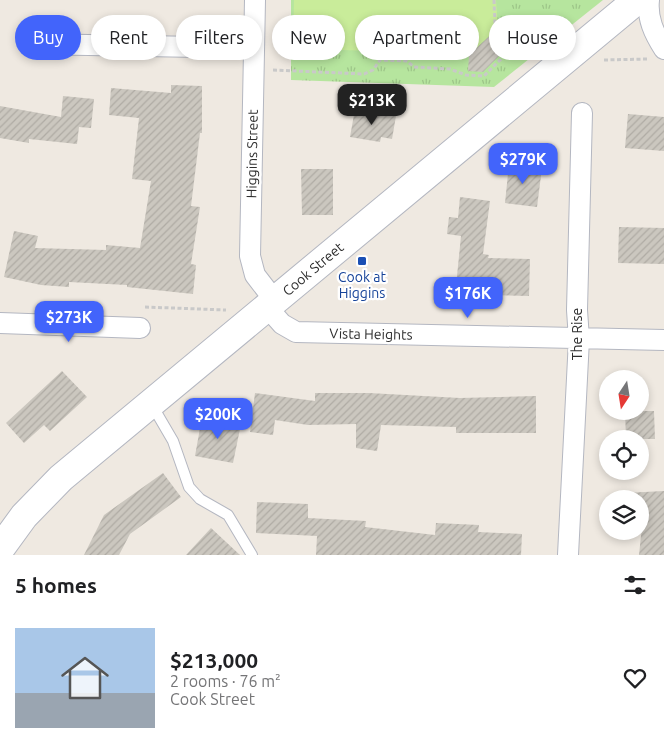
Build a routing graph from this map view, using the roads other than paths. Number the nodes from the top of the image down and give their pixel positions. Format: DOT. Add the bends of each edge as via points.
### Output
graph roads {
  1 [pos="255,0"];
  2 [pos="637,0"];
  3 [pos="649,0"];
  4 [pos="255,15"];
  5 [pos="81,45"];
  6 [pos="176,47"];
  7 [pos="659,54"];
  8 [pos="253,60"];
  9 [pos="582,113"];
  10 [pos="271,304"];
  11 [pos="0,323"];
  12 [pos="140,328"];
  13 [pos="579,339"];
  14 [pos="664,340"];
  15 [pos="151,405"];
  16 [pos="61,478"];
  17 [pos="0,522"];
  18 [pos="0,549"];
  19 [pos="252,555"];
  20 [pos="568,555"];
  1 -- 4 [label="street, Higgins Street"];
  2 -- 10 [label="main road, Cook Street"];
  3 -- 7 [label="street" via="648,12"];
  5 -- 6 [label="street"];
  8 -- 10 [label="street, Higgins Street" via="250,256 255,275"];
  9 -- 13 [label="street, The Rise"];
  10 -- 13 [label="street, Vista Heights" via="282,324 296,332"];
  10 -- 15 [label="main road, Cook Street"];
  11 -- 12 [label="street"];
  13 -- 14 [label="street, Vista Heights"];
  13 -- 20 [label="street, The Rise"];
  15 -- 16 [label="main road, Cook Street"];
  15 -- 19 [label="lane" via="173,441 189,487 200,498 228,515"];
  16 -- 17 [label="main road" via="31,484"];
  16 -- 18 [label="main road, Cook Street" via="24,516"];
}
